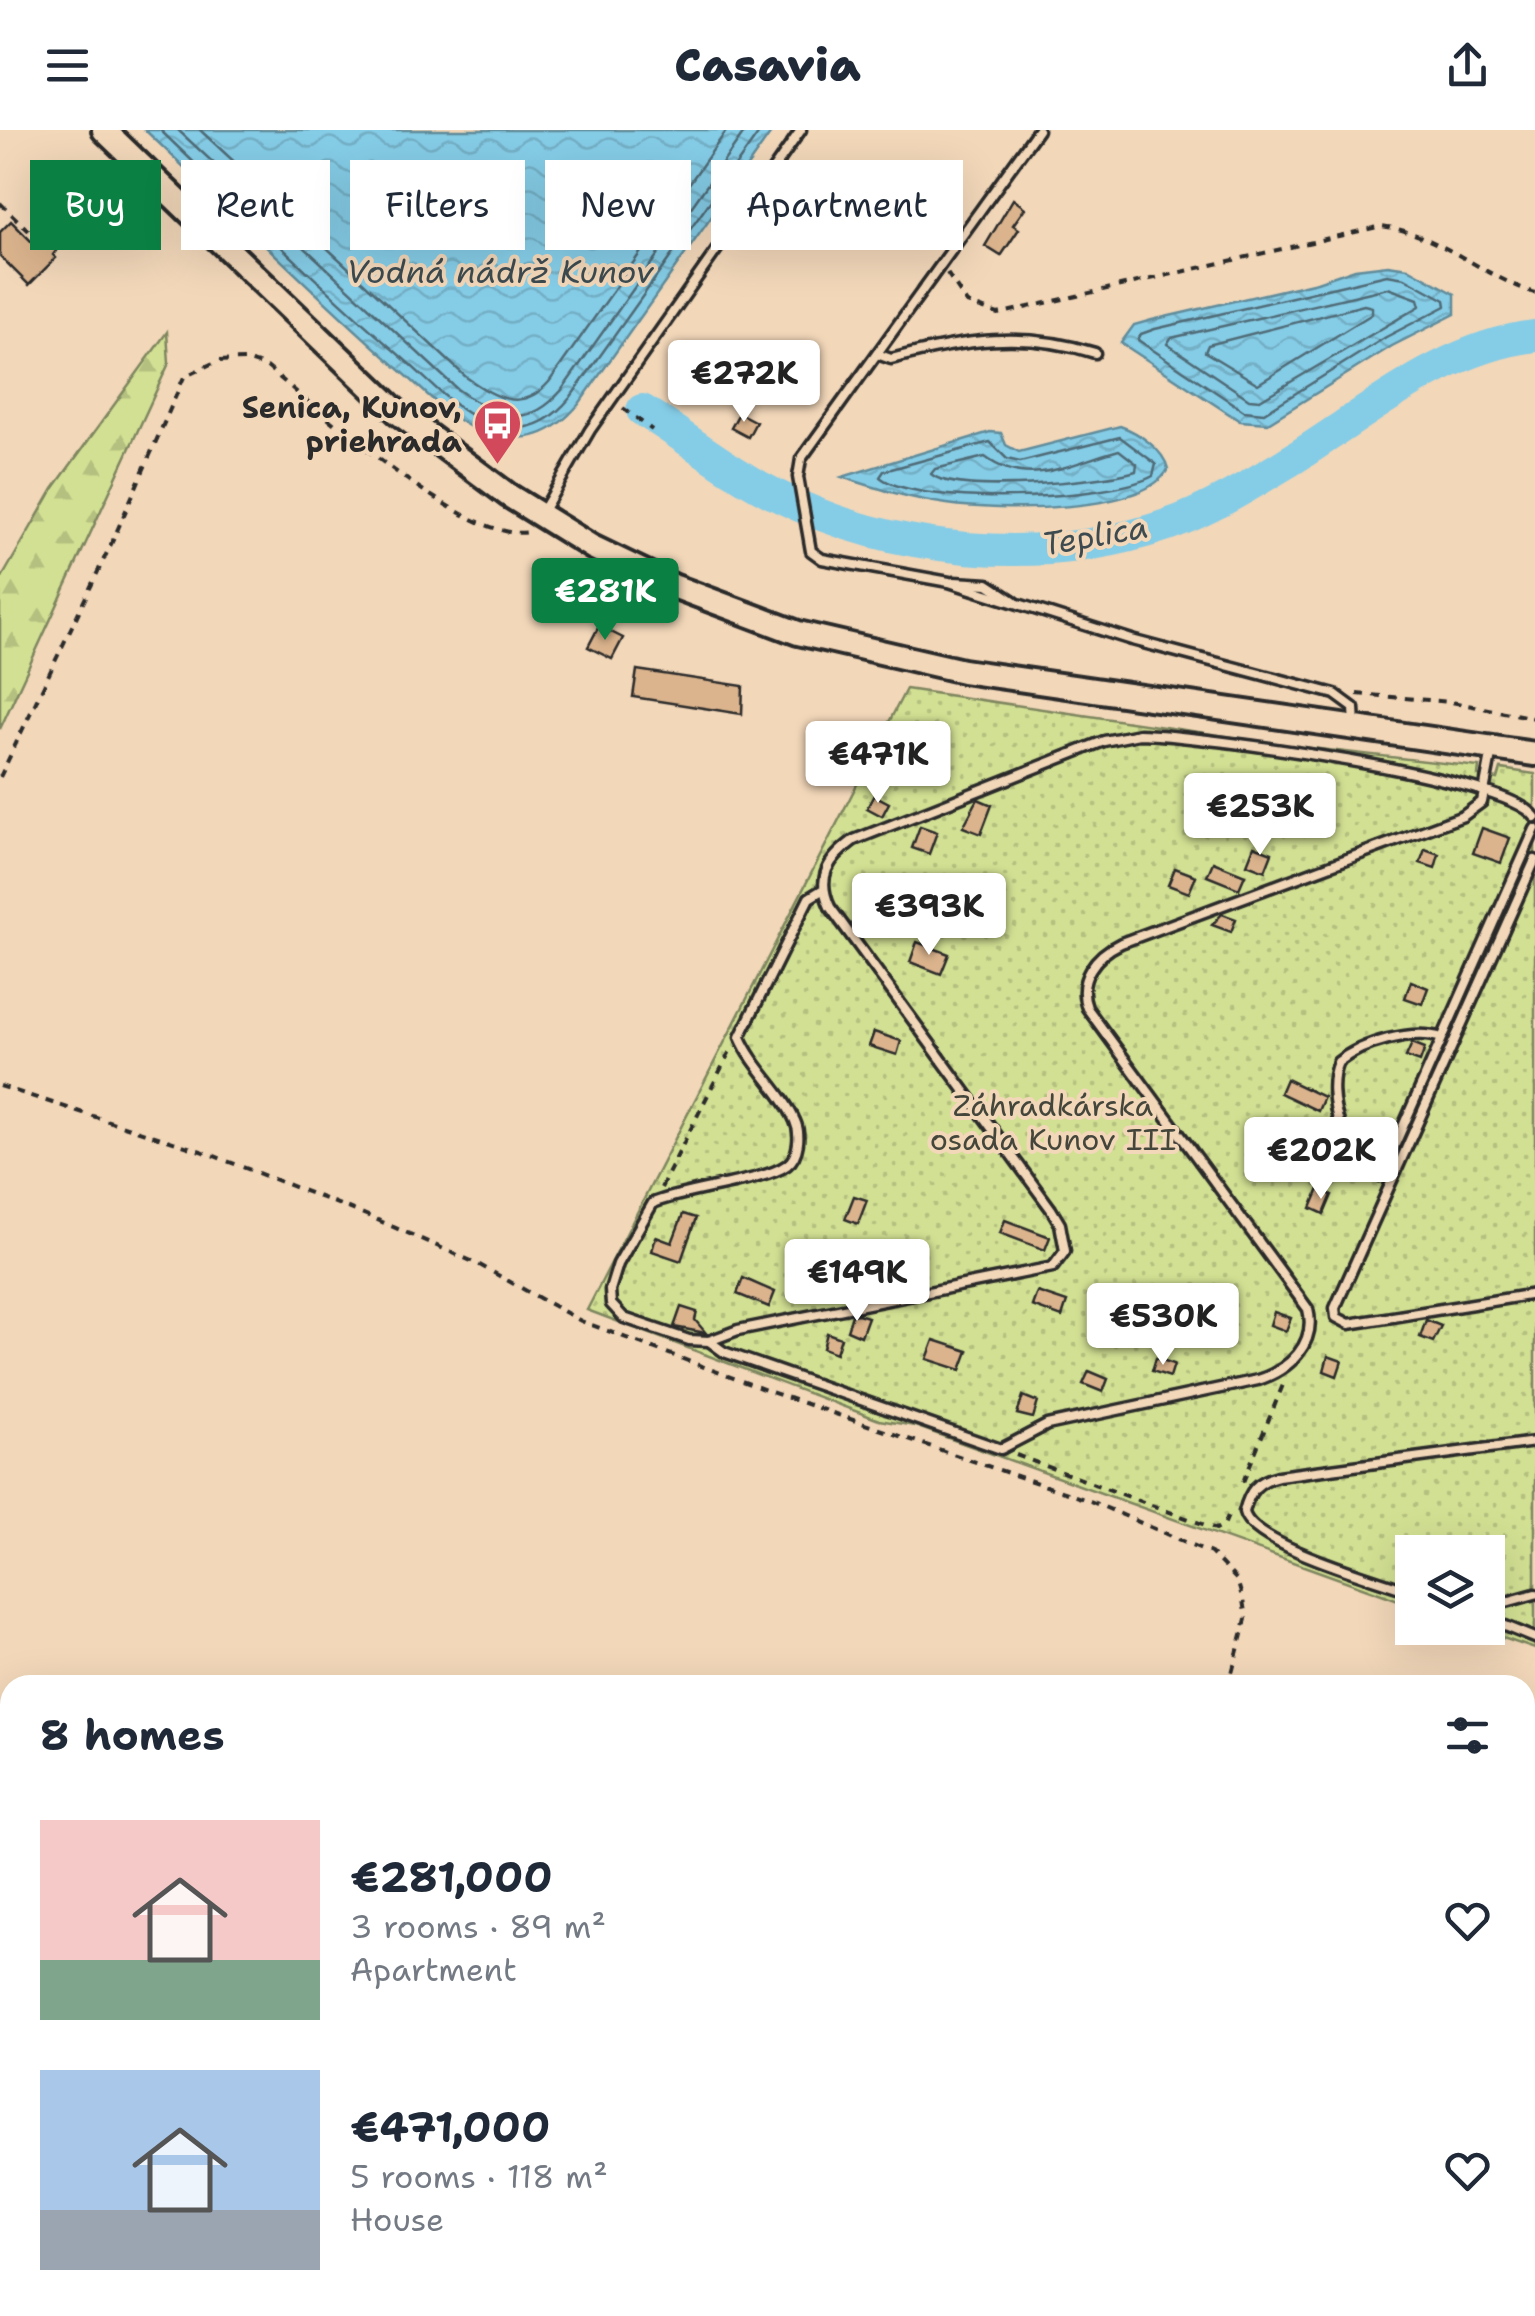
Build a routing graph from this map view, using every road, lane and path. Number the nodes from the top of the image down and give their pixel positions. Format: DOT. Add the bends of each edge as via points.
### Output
graph roads {
  1 [pos="104,130"];
  2 [pos="801,130"];
  3 [pos="1038,130"];
  4 [pos="0,203"];
  5 [pos="30,231"];
  6 [pos="939,267"];
  7 [pos="1535,293"];
  8 [pos="1094,353"];
  9 [pos="876,354"];
  10 [pos="611,399"];
  11 [pos="652,430"];
  12 [pos="535,524"];
  13 [pos="1336,694"];
  14 [pos="1535,718"];
  15 [pos="1355,725"];
  16 [pos="1492,745"];
  17 [pos="1535,754"];
  18 [pos="0,776"];
  19 [pos="1486,792"];
  20 [pos="1535,816"];
  21 [pos="1535,829"];
  22 [pos="1535,860"];
  23 [pos="822,890"];
  24 [pos="740,1037"];
  25 [pos="1442,1038"];
  26 [pos="653,1204"];
  27 [pos="1535,1294"];
  28 [pos="709,1341"];
  29 [pos="1282,1371"];
  30 [pos="1535,1442"];
  31 [pos="1001,1450"];
  32 [pos="1239,1490"];
  33 [pos="1232,1508"];
  34 [pos="1395,1586"];
  35 [pos="1535,1594"];
  36 [pos="1505,1602"];
  37 [pos="1505,1626"];
  38 [pos="1535,1638"];
  1 -- 12 [label="main road" via="370,390"];
  2 -- 10 [label="lane"];
  3 -- 6 [label="lane"];
  4 -- 5 [label="path"];
  6 -- 7 [label="path" via="967,304 998,314 1382,226 1437,242 1506,284"];
  6 -- 9 [label="lane"];
  8 -- 9 [label="lane" via="1006,337 892,359"];
  9 -- 13 [label="lane" via="801,459 809,544 822,559 950,582"];
  10 -- 11 [label="path"];
  10 -- 12 [label="lane"];
  12 -- 15 [label="main road" via="696,596 851,647 963,670"];
  12 -- 18 [label="path" via="494,531 448,508 267,366 206,363 180,384"];
  13 -- 14 [label="path" via="1451,702"];
  13 -- 15 [label="lane" via="1354,708"];
  15 -- 16 [label="main road"];
  16 -- 17 [label="main road"];
  16 -- 19 [label="lane"];
  19 -- 20 [label="lane"];
  19 -- 23 [label="lane" via="1373,765 1152,734 1126,736 854,840 831,860"];
  19 -- 29 [label="lane" via="1476,810 1448,823 1121,942 1102,954 1085,980 1087,1008 1308,1309 1304,1344"];
  21 -- 25 [label="lane"];
  22 -- 27 [label="lane" via="1342,1286 1336,1317 1350,1324 1378,1321"];
  23 -- 24 [label="lane" via="809,898"];
  23 -- 28 [label="lane" via="1051,1209 1065,1252 1053,1267"];
  24 -- 26 [label="path"];
  24 -- 26 [label="lane" via="796,1122 794,1156 770,1172"];
  25 -- 25 [label="lane" via="1390,1158 1379,1176 1350,1145 1339,1118 1332,1084 1338,1062 1366,1046 1420,1034"];
  26 -- 28 [label="lane" via="618,1264 611,1304 624,1318"];
  28 -- 31 [label="lane" via="724,1352"];
  29 -- 31 [label="lane" via="1047,1425"];
  29 -- 32 [label="path" via="1284,1387"];
  30 -- 34 [label="lane" via="1278,1476 1263,1480 1247,1499 1244,1512 1252,1528"];
  31 -- 33 [label="path" via="1216,1529"];
  35 -- 36 [label="lane"];
  37 -- 38 [label="lane"];
}
